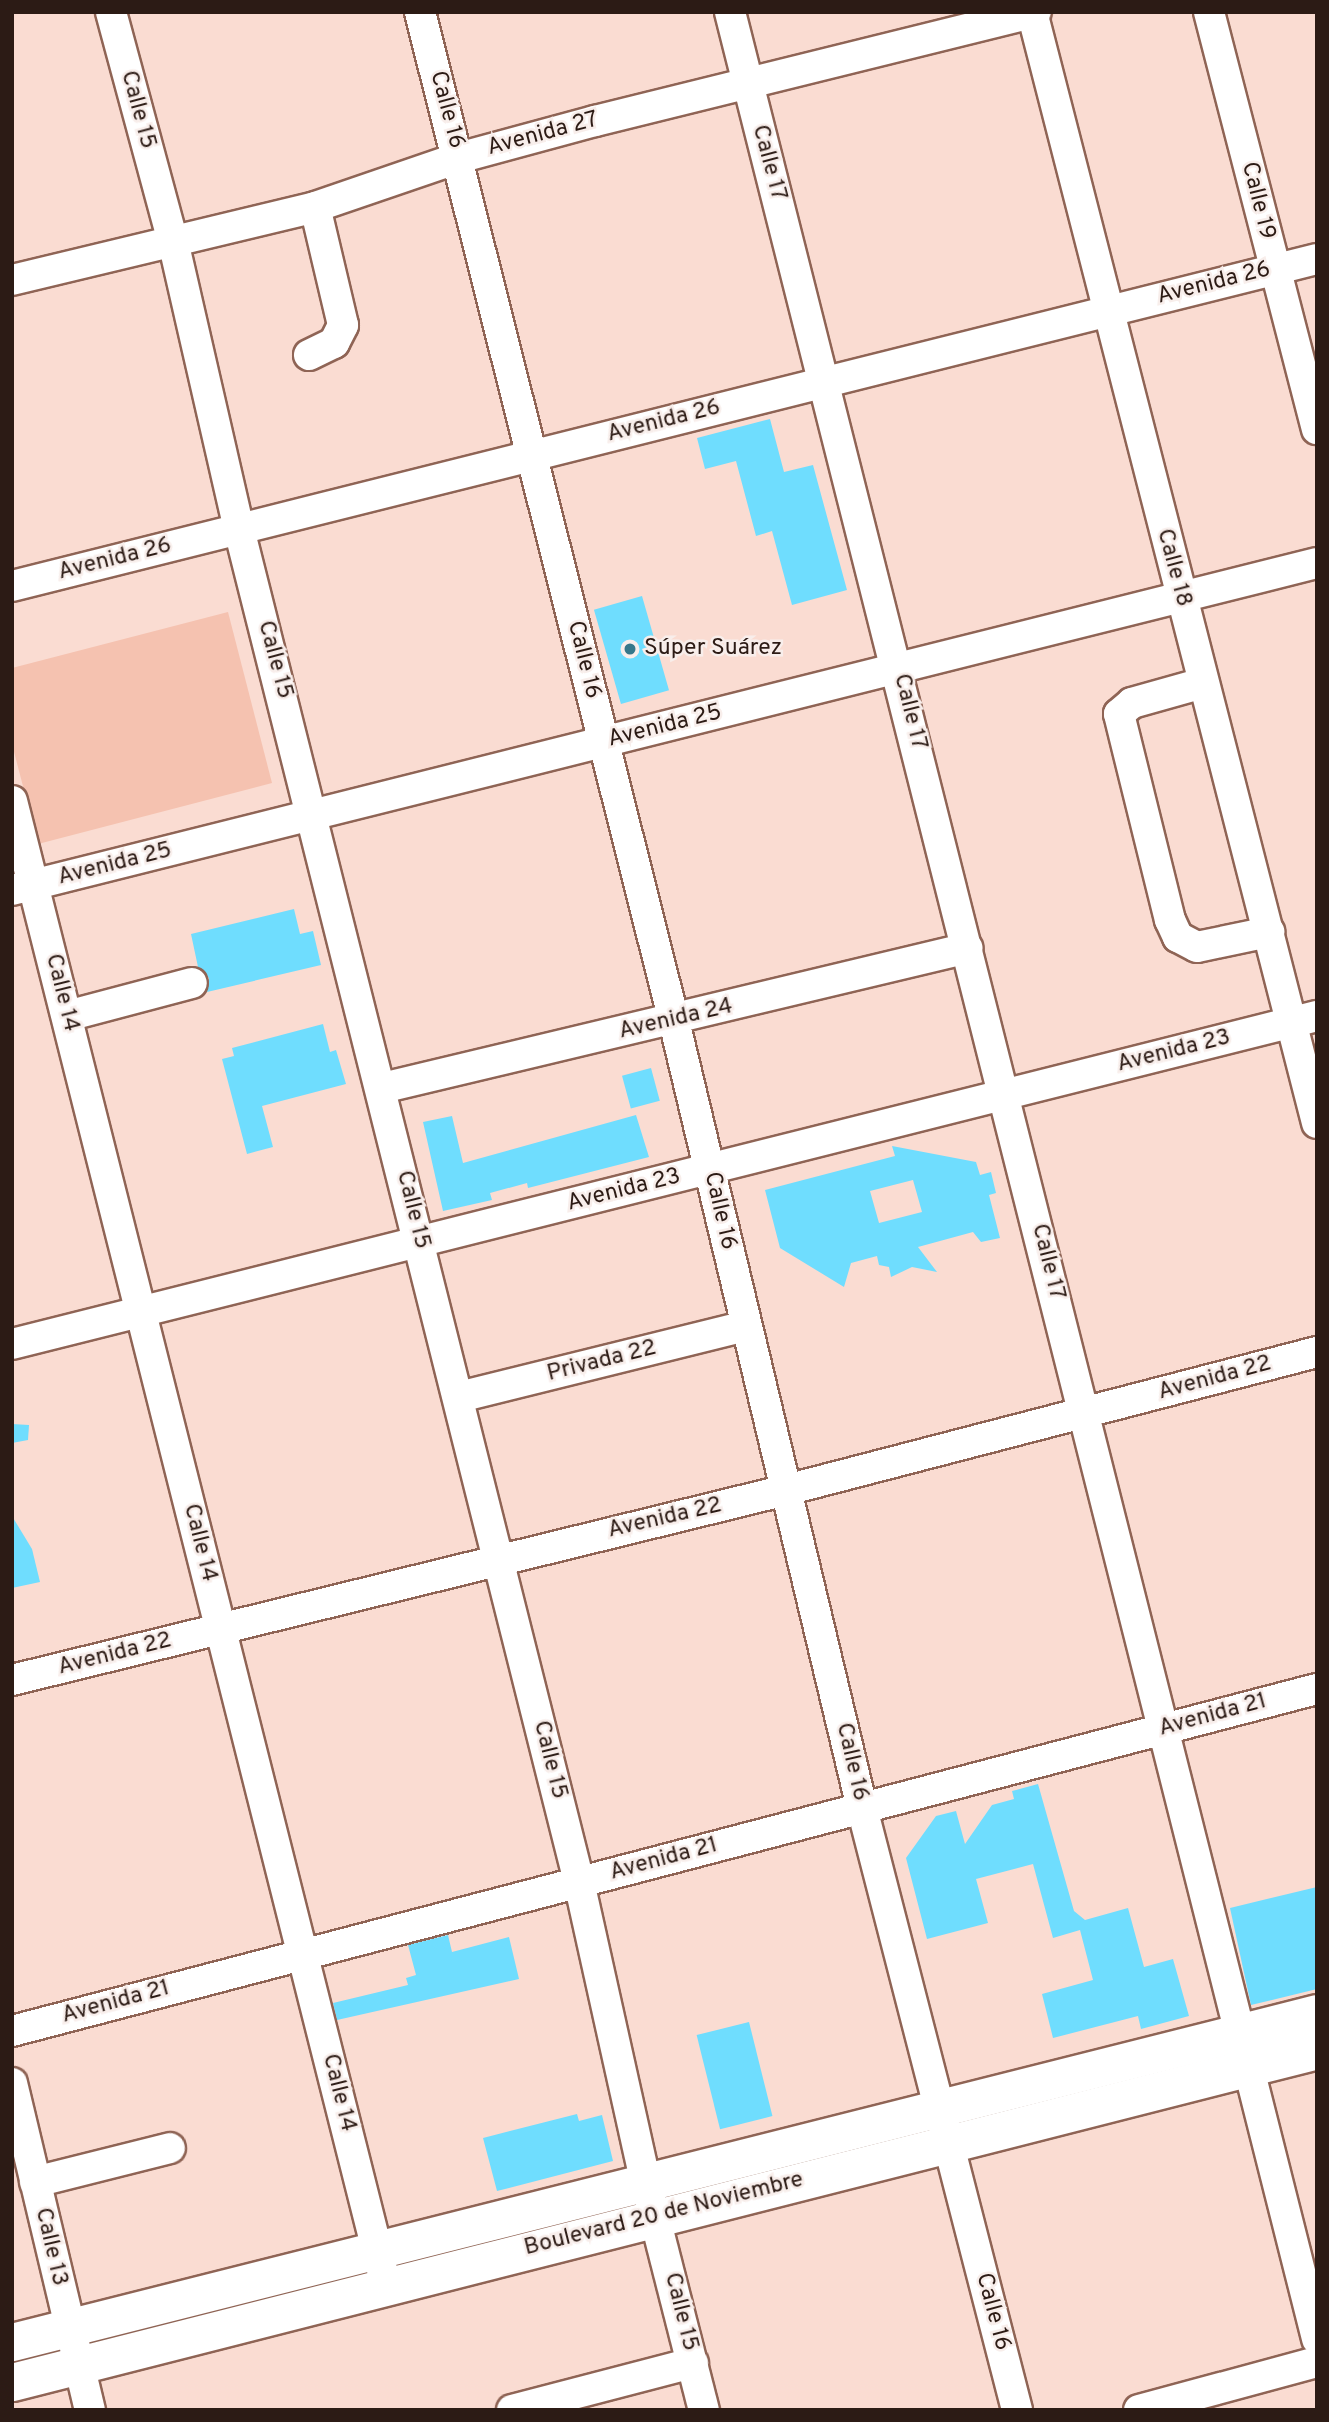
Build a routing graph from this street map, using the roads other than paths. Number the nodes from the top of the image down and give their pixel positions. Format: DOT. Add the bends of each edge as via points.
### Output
graph roads {
  1 [pos="111,12"];
  2 [pos="420,12"];
  3 [pos="730,12"];
  4 [pos="1209,12"];
  5 [pos="1033,13"];
  6 [pos="747,83"];
  7 [pos="458,158"];
  8 [pos="315,207"];
  9 [pos="173,241"];
  10 [pos="1317,259"];
  11 [pos="1275,269"];
  12 [pos="12,280"];
  13 [pos="1106,312"];
  14 [pos="309,355"];
  15 [pos="826,382"];
  16 [pos="1317,429"];
  17 [pos="531,456"];
  18 [pos="239,529"];
  19 [pos="1317,563"];
  20 [pos="12,586"];
  21 [pos="1180,593"];
  22 [pos="898,668"];
  23 [pos="1203,683"];
  24 [pos="604,742"];
  25 [pos="12,800"];
  26 [pos="314,815"];
  27 [pos="23,888"];
  28 [pos="1269,932"];
  29 [pos="968,948"];
  30 [pos="192,983"];
  31 [pos="67,1016"];
  32 [pos="1305,1019"];
  33 [pos="674,1021"];
  34 [pos="382,1088"];
  35 [pos="1005,1094"];
  36 [pos="1317,1123"];
  37 [pos="709,1169"];
  38 [pos="420,1242"];
  39 [pos="141,1312"];
  40 [pos="746,1326"];
  41 [pos="12,1344"];
  42 [pos="1317,1352"];
  43 [pos="459,1397"];
  44 [pos="1084,1412"];
  45 [pos="786,1490"];
  46 [pos="499,1558"];
  47 [pos="220,1628"];
  48 [pos="12,1680"];
  49 [pos="1317,1689"];
  50 [pos="1164,1730"];
  51 [pos="862,1808"];
  52 [pos="579,1882"];
  53 [pos="303,1954"];
  54 [pos="1317,2014"];
  55 [pos="12,2031"];
  56 [pos="1245,2050"];
  57 [pos="1317,2050"];
  58 [pos="12,2083"];
  59 [pos="939,2109"];
  60 [pos="949,2147"];
  61 [pos="170,2148"];
  62 [pos="35,2182"];
  63 [pos="646,2183"];
  64 [pos="656,2217"];
  65 [pos="382,2268"];
  66 [pos="69,2327"];
  67 [pos="1317,2339"];
  68 [pos="12,2342"];
  69 [pos="1317,2362"];
  70 [pos="693,2363"];
  71 [pos="78,2366"];
  72 [pos="12,2382"];
  73 [pos="90,2410"];
  74 [pos="512,2410"];
  75 [pos="704,2410"];
  76 [pos="1017,2410"];
  77 [pos="1139,2410"];
  1 -- 9 [label="street, Calle 15"];
  2 -- 7 [label="street, Calle 16"];
  3 -- 6 [label="street, Calle 17"];
  4 -- 11 [label="street, Calle 19"];
  5 -- 6 [label="street, Avenida 27"];
  5 -- 13 [label="street, Calle 18"];
  6 -- 7 [label="street, Avenida 27"];
  6 -- 15 [label="street, Calle 17"];
  7 -- 8 [label="street, Avenida 27"];
  7 -- 17 [label="street, Calle 16"];
  8 -- 9 [label="street, Avenida 27"];
  8 -- 14 [label="street" via="343,325 334,343"];
  9 -- 12 [label="street, Avenida 27"];
  9 -- 18 [label="street, Calle 15"];
  10 -- 11 [label="street, Avenida 26"];
  11 -- 13 [label="street, Avenida 26"];
  11 -- 16 [label="street, Calle 19"];
  13 -- 15 [label="street, Avenida 26"];
  13 -- 21 [label="street, Calle 18"];
  15 -- 17 [label="street, Avenida 26"];
  15 -- 22 [label="street, Calle 17"];
  17 -- 18 [label="street, Avenida 26"];
  17 -- 24 [label="street, Calle 16"];
  18 -- 20 [label="street, Avenida 26"];
  18 -- 26 [label="street, Calle 15"];
  19 -- 21 [label="street, Avenida 25"];
  21 -- 22 [label="street, Avenida 25"];
  21 -- 23 [label="street, Calle 18"];
  22 -- 24 [label="street, Avenida 25"];
  22 -- 29 [label="street, Calle 17"];
  23 -- 28 [label="street, Calle 18"];
  23 -- 28 [label="street" via="1132,703 1119,714 1170,920 1178,937 1197,947"];
  24 -- 26 [label="street, Avenida 25"];
  24 -- 33 [label="street, Calle 16"];
  25 -- 27 [label="street, Calle 14"];
  26 -- 27 [label="street, Avenida 25"];
  26 -- 34 [label="street, Calle 15"];
  27 -- 31 [label="street, Calle 14"];
  28 -- 32 [label="street, Calle 18"];
  29 -- 33 [label="street, Avenida 24"];
  29 -- 35 [label="street, Calle 17"];
  30 -- 31 [label="street"];
  31 -- 39 [label="street, Calle 14"];
  32 -- 35 [label="street, Avenida 23"];
  32 -- 36 [label="street, Calle 18"];
  33 -- 34 [label="street, Avenida 24"];
  33 -- 37 [label="street, Calle 16"];
  34 -- 38 [label="street, Calle 15"];
  35 -- 37 [label="street, Avenida 23"];
  35 -- 44 [label="street, Calle 17"];
  37 -- 38 [label="street, Avenida 23"];
  37 -- 40 [label="street, Calle 16"];
  38 -- 39 [label="street, Avenida 23"];
  38 -- 43 [label="street, Calle 15"];
  39 -- 41 [label="street, Avenida 23"];
  39 -- 47 [label="street, Calle 14"];
  40 -- 43 [label="street, Privada 22"];
  40 -- 45 [label="street, Calle 16"];
  42 -- 44 [label="street, Avenida 22"];
  43 -- 46 [label="street, Calle 15"];
  44 -- 45 [label="street, Avenida 22"];
  44 -- 50 [label="street, Calle 17"];
  45 -- 46 [label="street, Avenida 22"];
  45 -- 51 [label="street, Calle 16"];
  46 -- 47 [label="street, Avenida 22"];
  46 -- 52 [label="street, Calle 15"];
  47 -- 48 [label="street, Avenida 22"];
  47 -- 53 [label="street, Calle 14"];
  49 -- 50 [label="street, Avenida 21"];
  50 -- 51 [label="street, Avenida 21"];
  50 -- 56 [label="street, Calle 17"];
  51 -- 52 [label="street, Avenida 21"];
  51 -- 59 [label="street, Calle 16"];
  52 -- 53 [label="street, Avenida 21"];
  52 -- 63 [label="street, Calle 15"];
  53 -- 55 [label="street, Avenida 21"];
  53 -- 65 [label="street, Calle 14"];
  54 -- 56 [label="main road, Boulevard 20 de Noviembre"];
  56 -- 57 [label="main road, Boulevard 20 de Noviembre"];
  56 -- 59 [label="main road, Boulevard 20 de Noviembre"];
  56 -- 60 [label="main road, Boulevard 20 de Noviembre"];
  56 -- 67 [label="street, Calle 17"];
  58 -- 62 [label="street, Calle 13"];
  59 -- 60 [label="street, Calle 16"];
  59 -- 63 [label="main road, Boulevard 20 de Noviembre"];
  60 -- 64 [label="main road, Boulevard 20 de Noviembre"];
  60 -- 76 [label="street, Calle 16"];
  61 -- 62 [label="street"];
  62 -- 66 [label="street, Calle 13"];
  63 -- 64 [label="street, Calle 15"];
  63 -- 65 [label="main road, Boulevard 20 de Noviembre"];
  64 -- 65 [label="main road, Boulevard 20 de Noviembre"];
  64 -- 70 [label="street, Calle 15"];
  65 -- 66 [label="main road, Boulevard 20 de Noviembre"];
  65 -- 71 [label="main road, Boulevard 20 de Noviembre"];
  66 -- 68 [label="main road, Boulevard 20 de Noviembre"];
  66 -- 71 [label="street, Calle 13"];
  69 -- 77 [label="street"];
  70 -- 74 [label="street"];
  70 -- 75 [label="street, Calle 15"];
  71 -- 72 [label="main road, Boulevard 20 de Noviembre"];
  71 -- 73 [label="street, Calle 13"];
}
